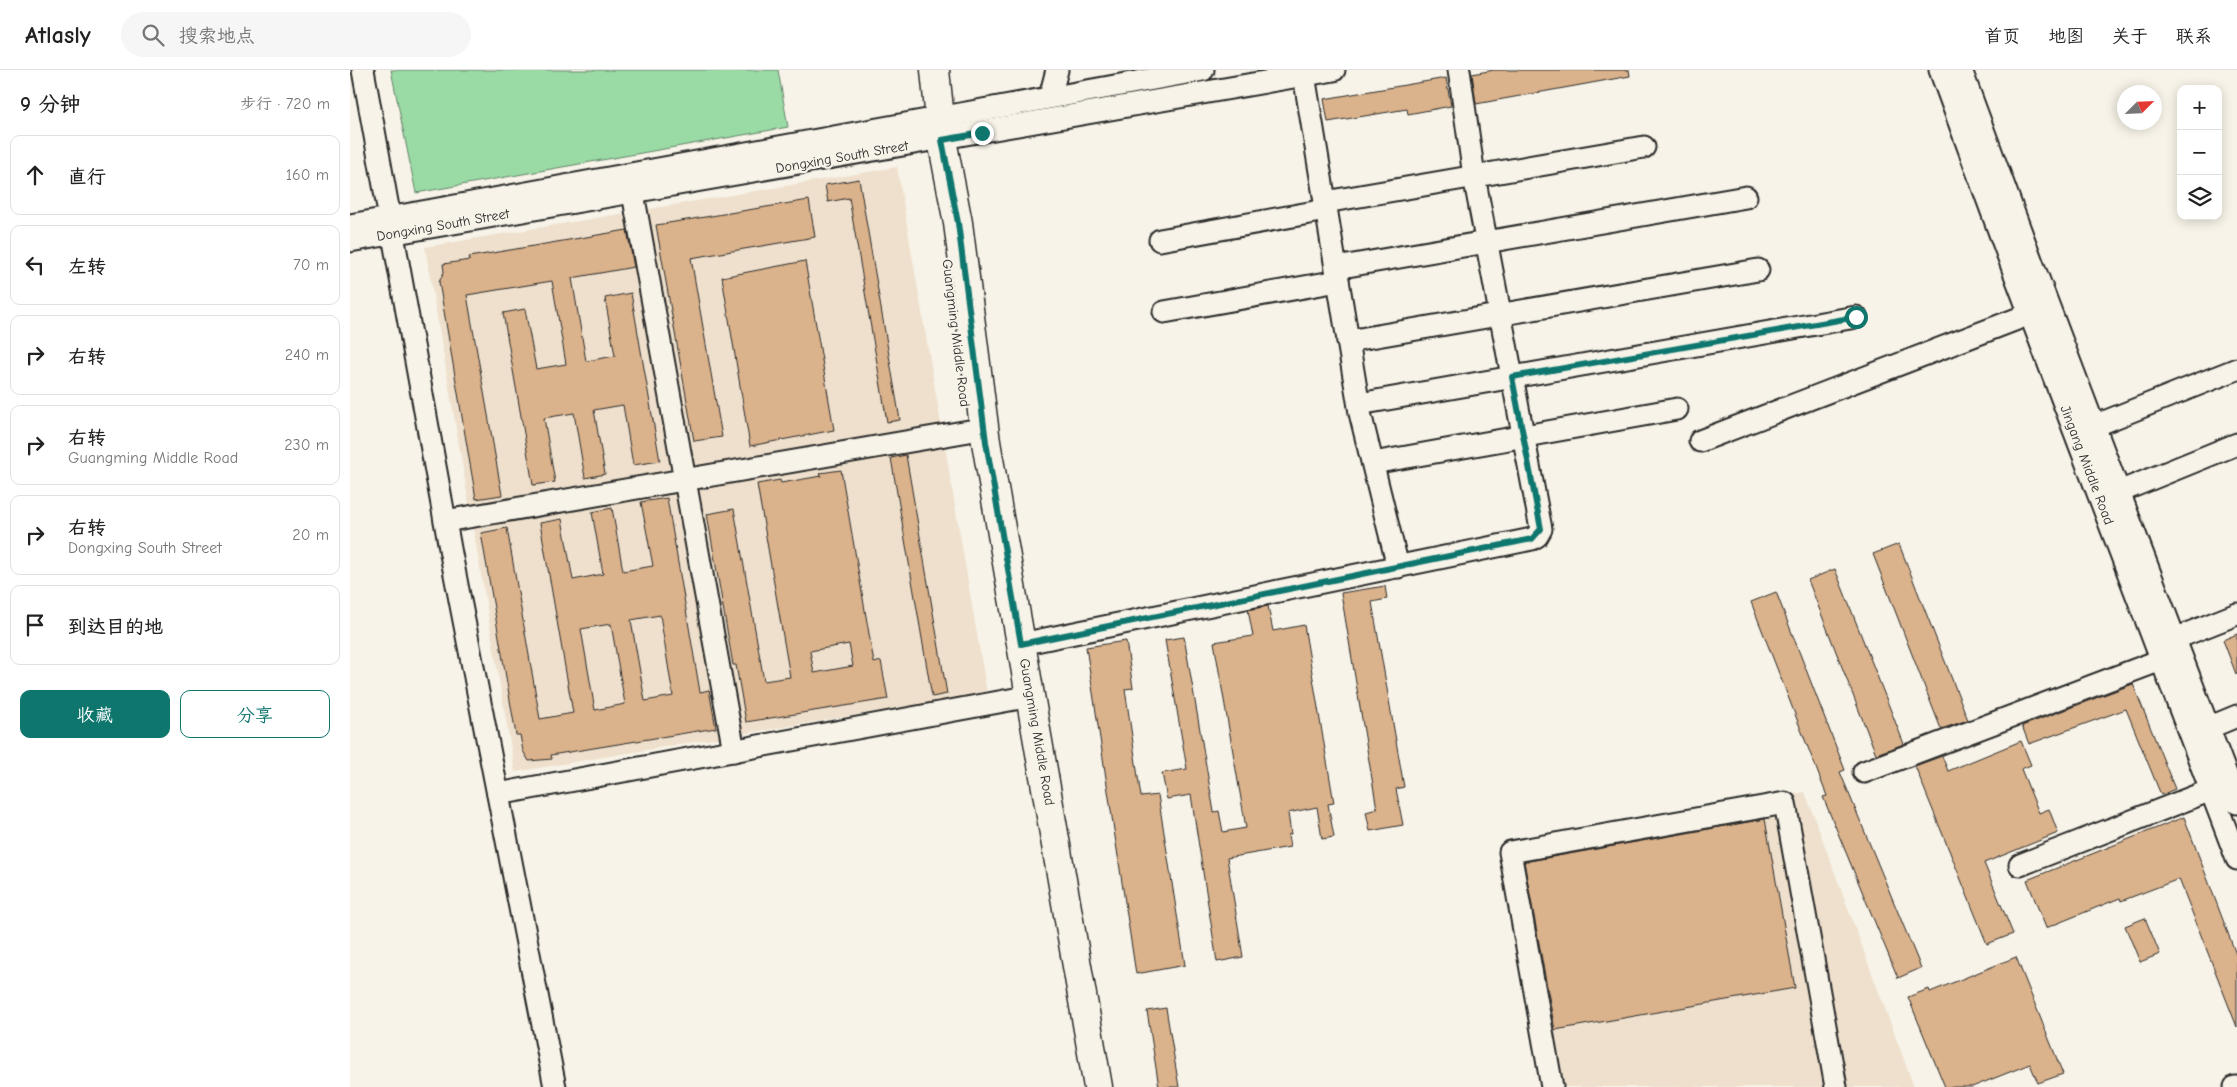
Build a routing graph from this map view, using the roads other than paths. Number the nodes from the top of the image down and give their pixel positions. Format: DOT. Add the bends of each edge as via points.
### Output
graph roads {
  1 [pos="363,70"];
  2 [pos="935,70"];
  3 [pos="1057,70"];
  4 [pos="1203,70"];
  5 [pos="1334,70"];
  6 [pos="1459,70"];
  7 [pos="1940,70"];
  8 [pos="1961,70"];
  9 [pos="1304,76"];
  10 [pos="1050,97"];
  11 [pos="941,128"];
  12 [pos="1644,147"];
  13 [pos="1474,176"];
  14 [pos="633,193"];
  15 [pos="1746,198"];
  16 [pos="1326,206"];
  17 [pos="350,225"];
  18 [pos="392,226"];
  19 [pos="1160,240"];
  20 [pos="350,241"];
  21 [pos="1486,243"];
  22 [pos="1758,270"];
  23 [pos="1337,275"];
  24 [pos="1164,312"];
  25 [pos="2030,314"];
  26 [pos="1500,315"];
  27 [pos="1856,317"];
  28 [pos="1348,341"];
  29 [pos="2237,369"];
  30 [pos="1512,377"];
  31 [pos="1359,404"];
  32 [pos="1677,410"];
  33 [pos="2094,426"];
  34 [pos="969,431"];
  35 [pos="1524,437"];
  36 [pos="1700,441"];
  37 [pos="2237,444"];
  38 [pos="1373,464"];
  39 [pos="685,480"];
  40 [pos="2119,492"];
  41 [pos="445,521"];
  42 [pos="1398,566"];
  43 [pos="2237,614"];
  44 [pos="2174,639"];
  45 [pos="1021,644"];
  46 [pos="2161,660"];
  47 [pos="1015,700"];
  48 [pos="2237,716"];
  49 [pos="2208,728"];
  50 [pos="734,751"];
  51 [pos="1864,772"];
  52 [pos="2211,790"];
  53 [pos="498,794"];
  54 [pos="2237,803"];
  55 [pos="2237,859"];
  56 [pos="2020,865"];
  57 [pos="555,1087"];
  58 [pos="1082,1087"];
  59 [pos="1098,1087"];
  60 [pos="1552,1087"];
  61 [pos="1836,1087"];
  1 -- 18 [label="street"];
  2 -- 11 [label="main road, Guangming Middle Road"];
  3 -- 10 [label="street"];
  4 -- 10 [label="street, Dongxing South Street"];
  5 -- 9 [label="street, Dongxing South Street"];
  6 -- 13 [label="street"];
  7 -- 25 [label="street, Jingang Middle Road"];
  8 -- 33 [label="street, Jingang Middle Road"];
  9 -- 11 [label="street, Dongxing South Street"];
  9 -- 16 [label="street"];
  10 -- 11 [label="street, Dongxing South Street"];
  11 -- 14 [label="street, Dongxing South Street"];
  11 -- 18 [label="street, Dongxing South Street"];
  11 -- 34 [label="main road, Guangming Middle Road" via="942,225"];
  11 -- 45 [label="main road, Guangming Middle Road" via="958,223 986,442"];
  12 -- 13 [label="street"];
  13 -- 16 [label="street"];
  13 -- 21 [label="street"];
  14 -- 18 [label="street, Dongxing South Street"];
  14 -- 39 [label="street"];
  15 -- 21 [label="street"];
  16 -- 19 [label="street"];
  16 -- 23 [label="street"];
  17 -- 18 [label="street, Dongxing South Street"];
  18 -- 20 [label="street, Dongxing South Street"];
  18 -- 41 [label="street"];
  21 -- 23 [label="street"];
  21 -- 26 [label="street"];
  22 -- 26 [label="street"];
  23 -- 24 [label="street"];
  23 -- 28 [label="street"];
  25 -- 36 [label="street"];
  25 -- 46 [label="street, Jingang Middle Road"];
  26 -- 28 [label="street"];
  26 -- 30 [label="street"];
  27 -- 30 [label="street"];
  28 -- 31 [label="street"];
  29 -- 33 [label="street"];
  30 -- 31 [label="street"];
  30 -- 35 [label="street"];
  31 -- 38 [label="street"];
  32 -- 35 [label="street"];
  33 -- 40 [label="street, Jingang Middle Road"];
  34 -- 39 [label="street"];
  34 -- 47 [label="main road, Guangming Middle Road"];
  35 -- 38 [label="street"];
  35 -- 42 [label="street" via="1541,529 1537,536"];
  37 -- 40 [label="street"];
  38 -- 42 [label="street"];
  39 -- 41 [label="street"];
  39 -- 50 [label="street"];
  40 -- 44 [label="street, Jingang Middle Road"];
  41 -- 53 [label="street"];
  42 -- 45 [label="street"];
  43 -- 44 [label="street"];
  44 -- 49 [label="street, Jingang Middle Road"];
  45 -- 59 [label="main road, Guangming Middle Road"];
  46 -- 51 [label="street"];
  46 -- 52 [label="street, Jingang Middle Road"];
  47 -- 50 [label="street"];
  47 -- 58 [label="main road, Guangming Middle Road"];
  48 -- 49 [label="street"];
  49 -- 54 [label="street, Jingang Middle Road"];
  50 -- 53 [label="street"];
  52 -- 55 [label="street, Jingang Middle Road"];
  52 -- 56 [label="street"];
  53 -- 57 [label="street"];
  60 -- 61 [label="street" via="1510,852 1785,804"];
}
